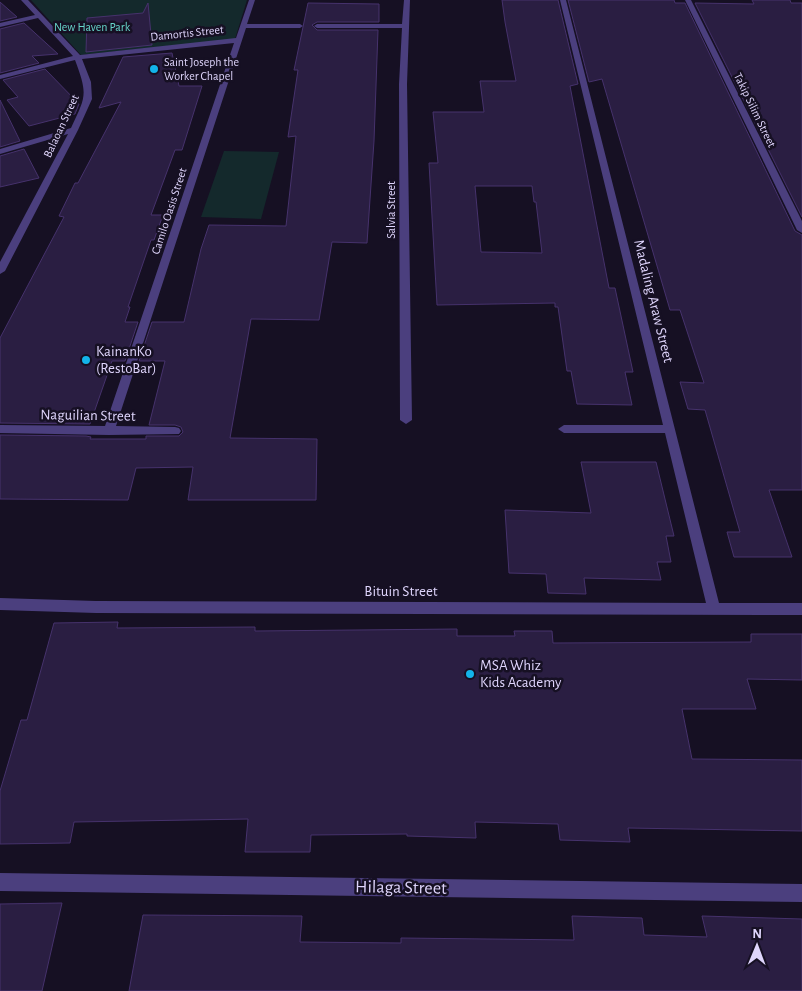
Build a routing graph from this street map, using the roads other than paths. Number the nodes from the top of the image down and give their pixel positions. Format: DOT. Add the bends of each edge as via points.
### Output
graph roads {
  1 [pos="24,0"];
  2 [pos="252,0"];
  3 [pos="407,0"];
  4 [pos="563,0"];
  5 [pos="688,0"];
  6 [pos="38,16"];
  7 [pos="0,25"];
  8 [pos="244,26"];
  9 [pos="300,26"];
  10 [pos="317,26"];
  11 [pos="405,26"];
  12 [pos="239,40"];
  13 [pos="78,57"];
  14 [pos="0,77"];
  15 [pos="74,130"];
  16 [pos="0,152"];
  17 [pos="802,230"];
  18 [pos="0,271"];
  19 [pos="406,420"];
  20 [pos="0,429"];
  21 [pos="564,429"];
  22 [pos="670,429"];
  23 [pos="109,430"];
  24 [pos="175,431"];
  25 [pos="0,604"];
  26 [pos="714,609"];
  27 [pos="802,609"];
  28 [pos="0,882"];
  29 [pos="802,893"];
  1 -- 6 [label="street, Balaoan Street"];
  2 -- 8 [label="street, Camilo Oasis Street"];
  3 -- 11 [label="street, Salvia Street"];
  4 -- 22 [label="street, Madaling Araw Street"];
  5 -- 17 [label="street, Takip Silim Street"];
  6 -- 7 [label="street"];
  6 -- 13 [label="street, Balaoan Street"];
  8 -- 9 [label="street"];
  8 -- 12 [label="street, Camilo Oasis Street"];
  10 -- 11 [label="street"];
  11 -- 19 [label="street, Salvia Street"];
  12 -- 13 [label="street, Damortis Street"];
  12 -- 23 [label="street, Camilo Oasis Street"];
  13 -- 14 [label="street, Damortis Street"];
  13 -- 15 [label="street, Balaoan Street" via="88,82 88,99"];
  15 -- 16 [label="street"];
  15 -- 18 [label="street, Balaoan Street"];
  20 -- 23 [label="street, Naguilian Street"];
  21 -- 22 [label="street"];
  22 -- 26 [label="street, Madaling Araw Street"];
  23 -- 24 [label="street, Naguilian Street"];
  25 -- 26 [label="street, Bituin Street"];
  26 -- 27 [label="street, Bituin Street"];
  28 -- 29 [label="street, Hilaga Street"];
}
